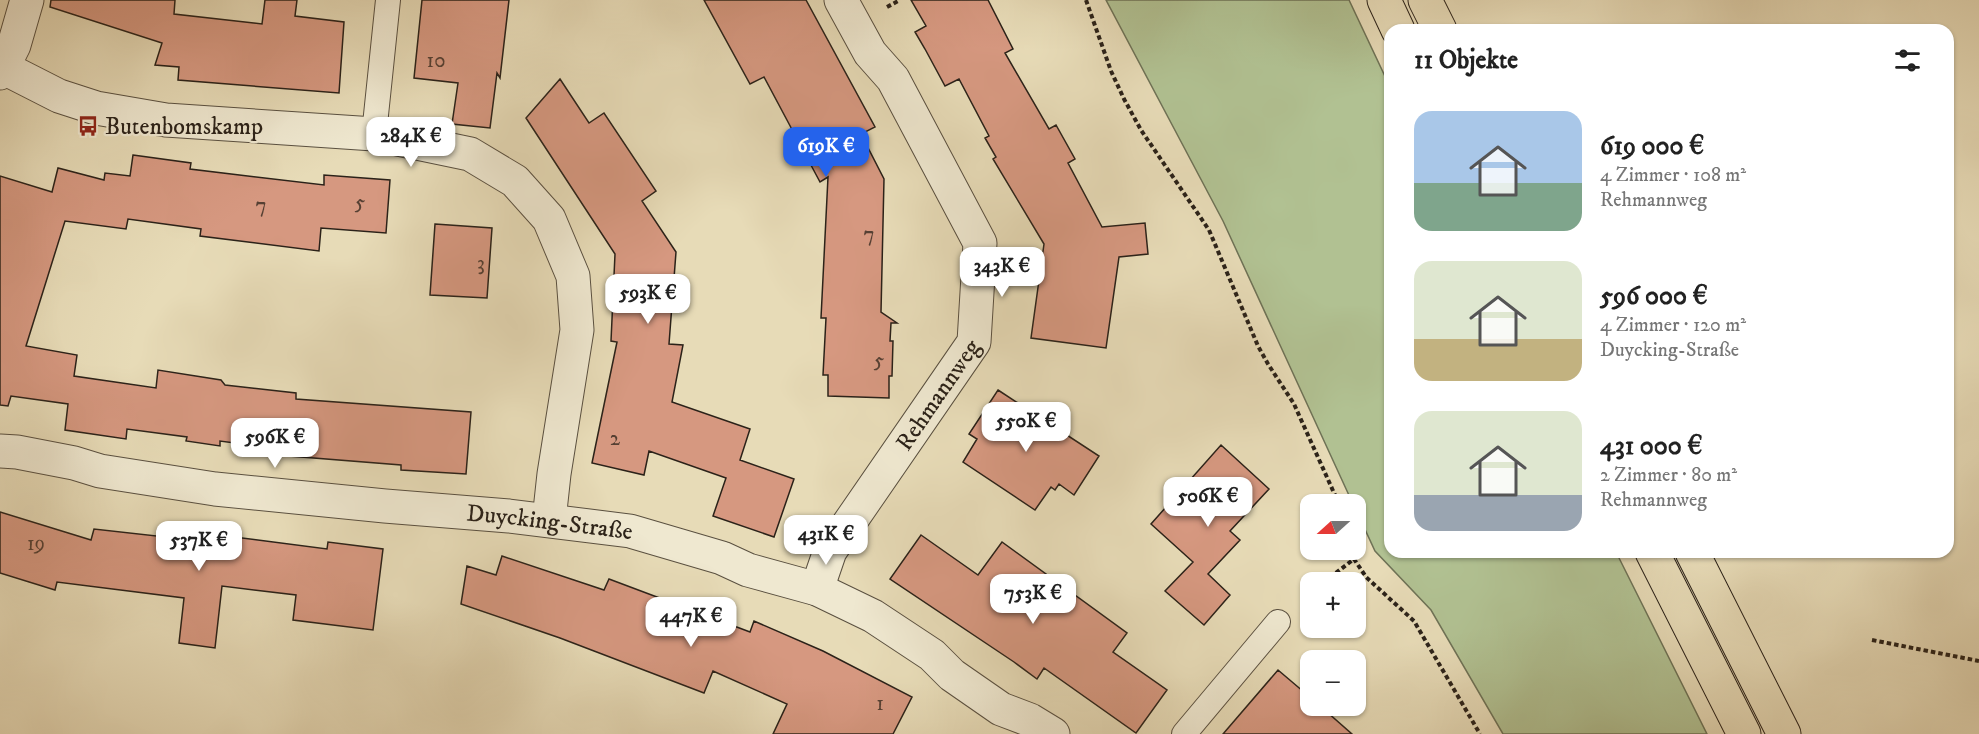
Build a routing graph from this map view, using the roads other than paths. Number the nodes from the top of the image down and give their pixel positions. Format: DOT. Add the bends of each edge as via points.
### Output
graph roads {
  1 [pos="27,0"];
  2 [pos="388,0"];
  3 [pos="842,0"];
  4 [pos="1384,0"];
  5 [pos="1425,0"];
  6 [pos="1395,24"];
  7 [pos="1437,24"];
  8 [pos="2,71"];
  9 [pos="374,134"];
  10 [pos="0,451"];
  11 [pos="549,520"];
  12 [pos="1655,558"];
  13 [pos="1695,558"];
  14 [pos="817,589"];
  15 [pos="1278,622"];
  16 [pos="1053,734"];
  17 [pos="1184,734"];
  18 [pos="1744,734"];
  19 [pos="1784,734"];
  1 -- 8 [label="street"];
  2 -- 9 [label="lane"];
  3 -- 14 [label="street, Rehmannweg" via="870,53 893,79 980,243 974,342 830,551"];
  4 -- 6 [label="highway"];
  5 -- 7 [label="highway"];
  8 -- 9 [label="street" via="96,108 166,120"];
  9 -- 11 [label="street" via="470,154 515,181 549,219 573,276 576,330"];
  10 -- 11 [label="street, Duycking-Straße" via="215,489"];
  11 -- 14 [label="street, Duycking-Straße" via="630,531"];
  12 -- 18 [label="highway"];
  13 -- 19 [label="highway"];
  14 -- 16 [label="street, Duycking-Straße" via="873,616 932,655 952,675 1001,709"];
  15 -- 17 [label="lane"];
}
